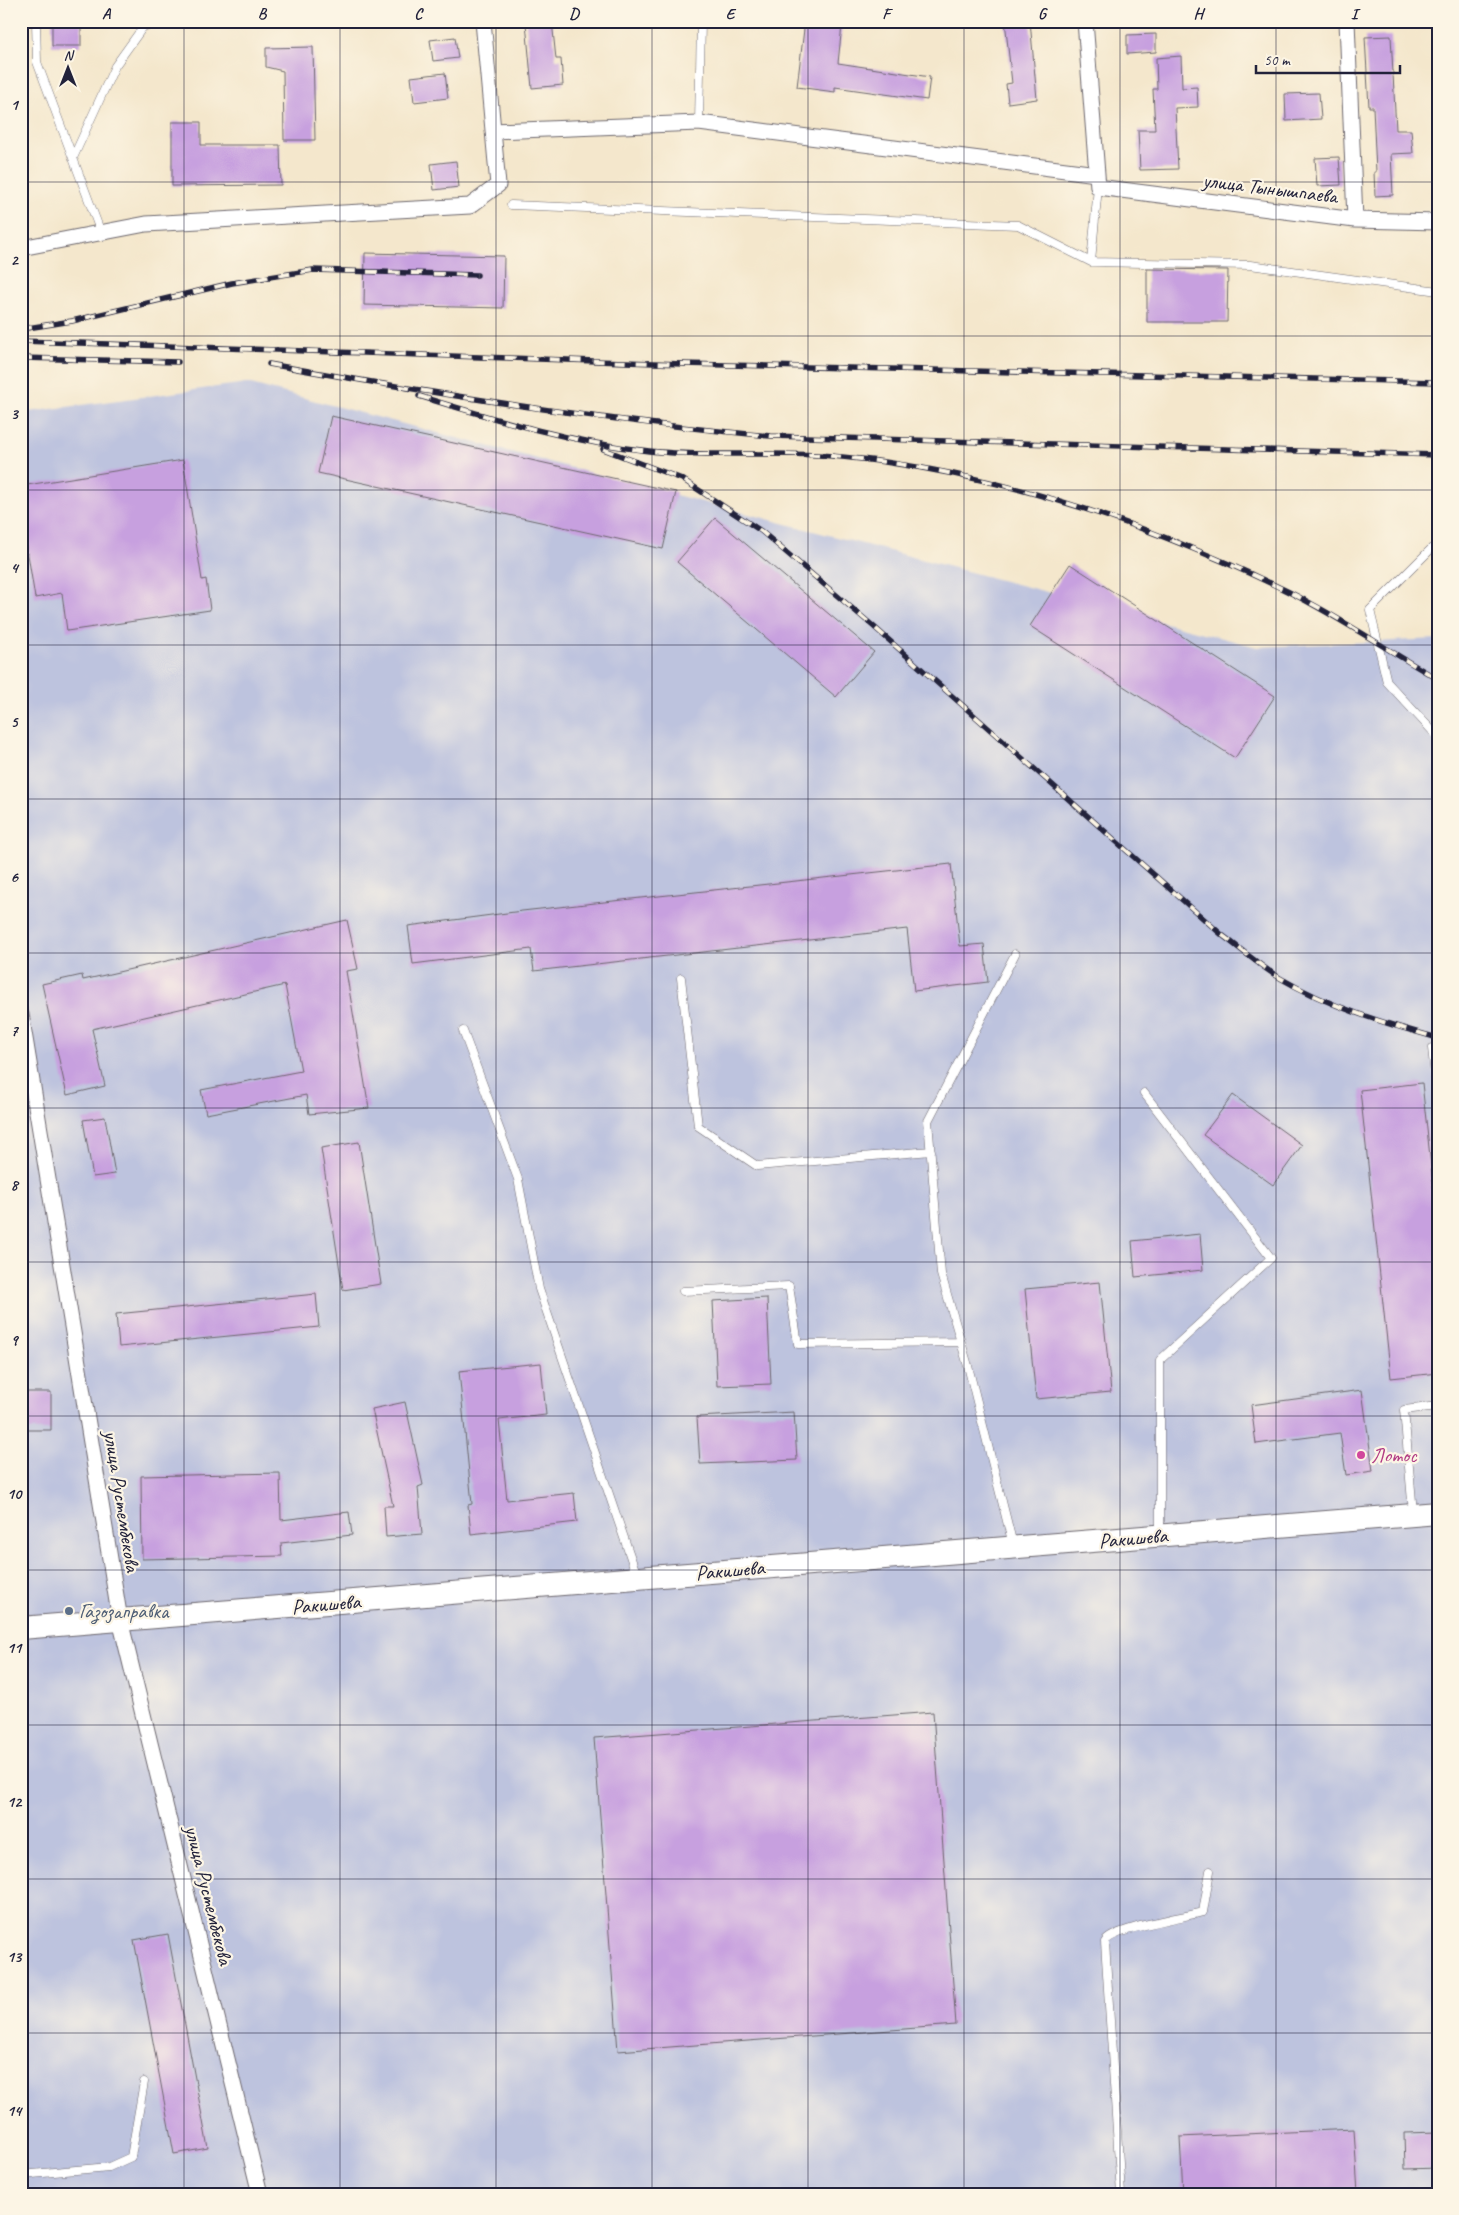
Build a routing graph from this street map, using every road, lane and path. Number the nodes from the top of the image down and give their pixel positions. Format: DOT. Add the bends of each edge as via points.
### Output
graph roads {
  1 [pos="36,21"];
  2 [pos="158,21"];
  3 [pos="483,21"];
  4 [pos="700,21"];
  5 [pos="1085,21"];
  6 [pos="1348,21"];
  7 [pos="699,123"];
  8 [pos="493,131"];
  9 [pos="73,158"];
  10 [pos="1098,181"];
  11 [pos="511,205"];
  12 [pos="1355,220"];
  13 [pos="1438,222"];
  14 [pos="101,232"];
  15 [pos="21,248"];
  16 [pos="1091,262"];
  17 [pos="1438,291"];
  18 [pos="1438,542"];
  19 [pos="1438,737"];
  20 [pos="1015,954"];
  21 [pos="681,978"];
  22 [pos="21,1014"];
  23 [pos="463,1031"];
  24 [pos="1432,1048"];
  25 [pos="1144,1093"];
  26 [pos="1438,1102"];
  27 [pos="931,1151"];
  28 [pos="683,1291"];
  29 [pos="961,1342"];
  30 [pos="1438,1406"];
  31 [pos="1438,1513"];
  32 [pos="1414,1515"];
  33 [pos="1160,1535"];
  34 [pos="1014,1547"];
  35 [pos="638,1578"];
  36 [pos="120,1620"];
  37 [pos="21,1628"];
  38 [pos="1210,1871"];
  39 [pos="144,2082"];
  40 [pos="21,2175"];
  41 [pos="260,2194"];
  42 [pos="1121,2194"];
  1 -- 9 [label="lane" via="37,62"];
  2 -- 9 [label="lane" via="143,27 115,66"];
  3 -- 8 [label="street"];
  4 -- 7 [label="lane"];
  5 -- 10 [label="street"];
  6 -- 12 [label="street"];
  7 -- 8 [label="street, улица Тынышпаева"];
  7 -- 10 [label="street, улица Тынышпаева"];
  8 -- 14 [label="street" via="498,184 470,206 146,224"];
  9 -- 14 [label="lane"];
  10 -- 12 [label="street, улица Тынышпаева"];
  10 -- 16 [label="lane"];
  11 -- 16 [label="lane" via="1018,224"];
  12 -- 13 [label="street, улица Тынышпаева"];
  14 -- 15 [label="street"];
  16 -- 17 [label="lane" via="1250,266"];
  18 -- 19 [label="lane" via="1370,610 1387,682"];
  20 -- 27 [label="lane" via="928,1121"];
  21 -- 27 [label="lane" via="698,1126 756,1166"];
  22 -- 36 [label="street, улица Рустембекова"];
  23 -- 35 [label="lane" via="518,1179 539,1289"];
  24 -- 26 [label="lane"];
  25 -- 33 [label="lane" via="1271,1258 1160,1360"];
  27 -- 29 [label="lane" via="941,1274"];
  28 -- 29 [label="lane" via="789,1286 798,1344"];
  29 -- 34 [label="lane"];
  30 -- 32 [label="lane" via="1404,1410"];
  31 -- 32 [label="street, Ракишева"];
  32 -- 33 [label="street, Ракишева"];
  33 -- 34 [label="street, Ракишева"];
  34 -- 35 [label="street, Ракишева"];
  35 -- 36 [label="street, Ракишева"];
  36 -- 37 [label="street, Ракишева"];
  36 -- 41 [label="street, улица Рустембекова"];
  38 -- 42 [label="lane" via="1204,1912 1110,1936 1105,1942"];
  39 -- 40 [label="lane" via="131,2157 109,2167"];
}
